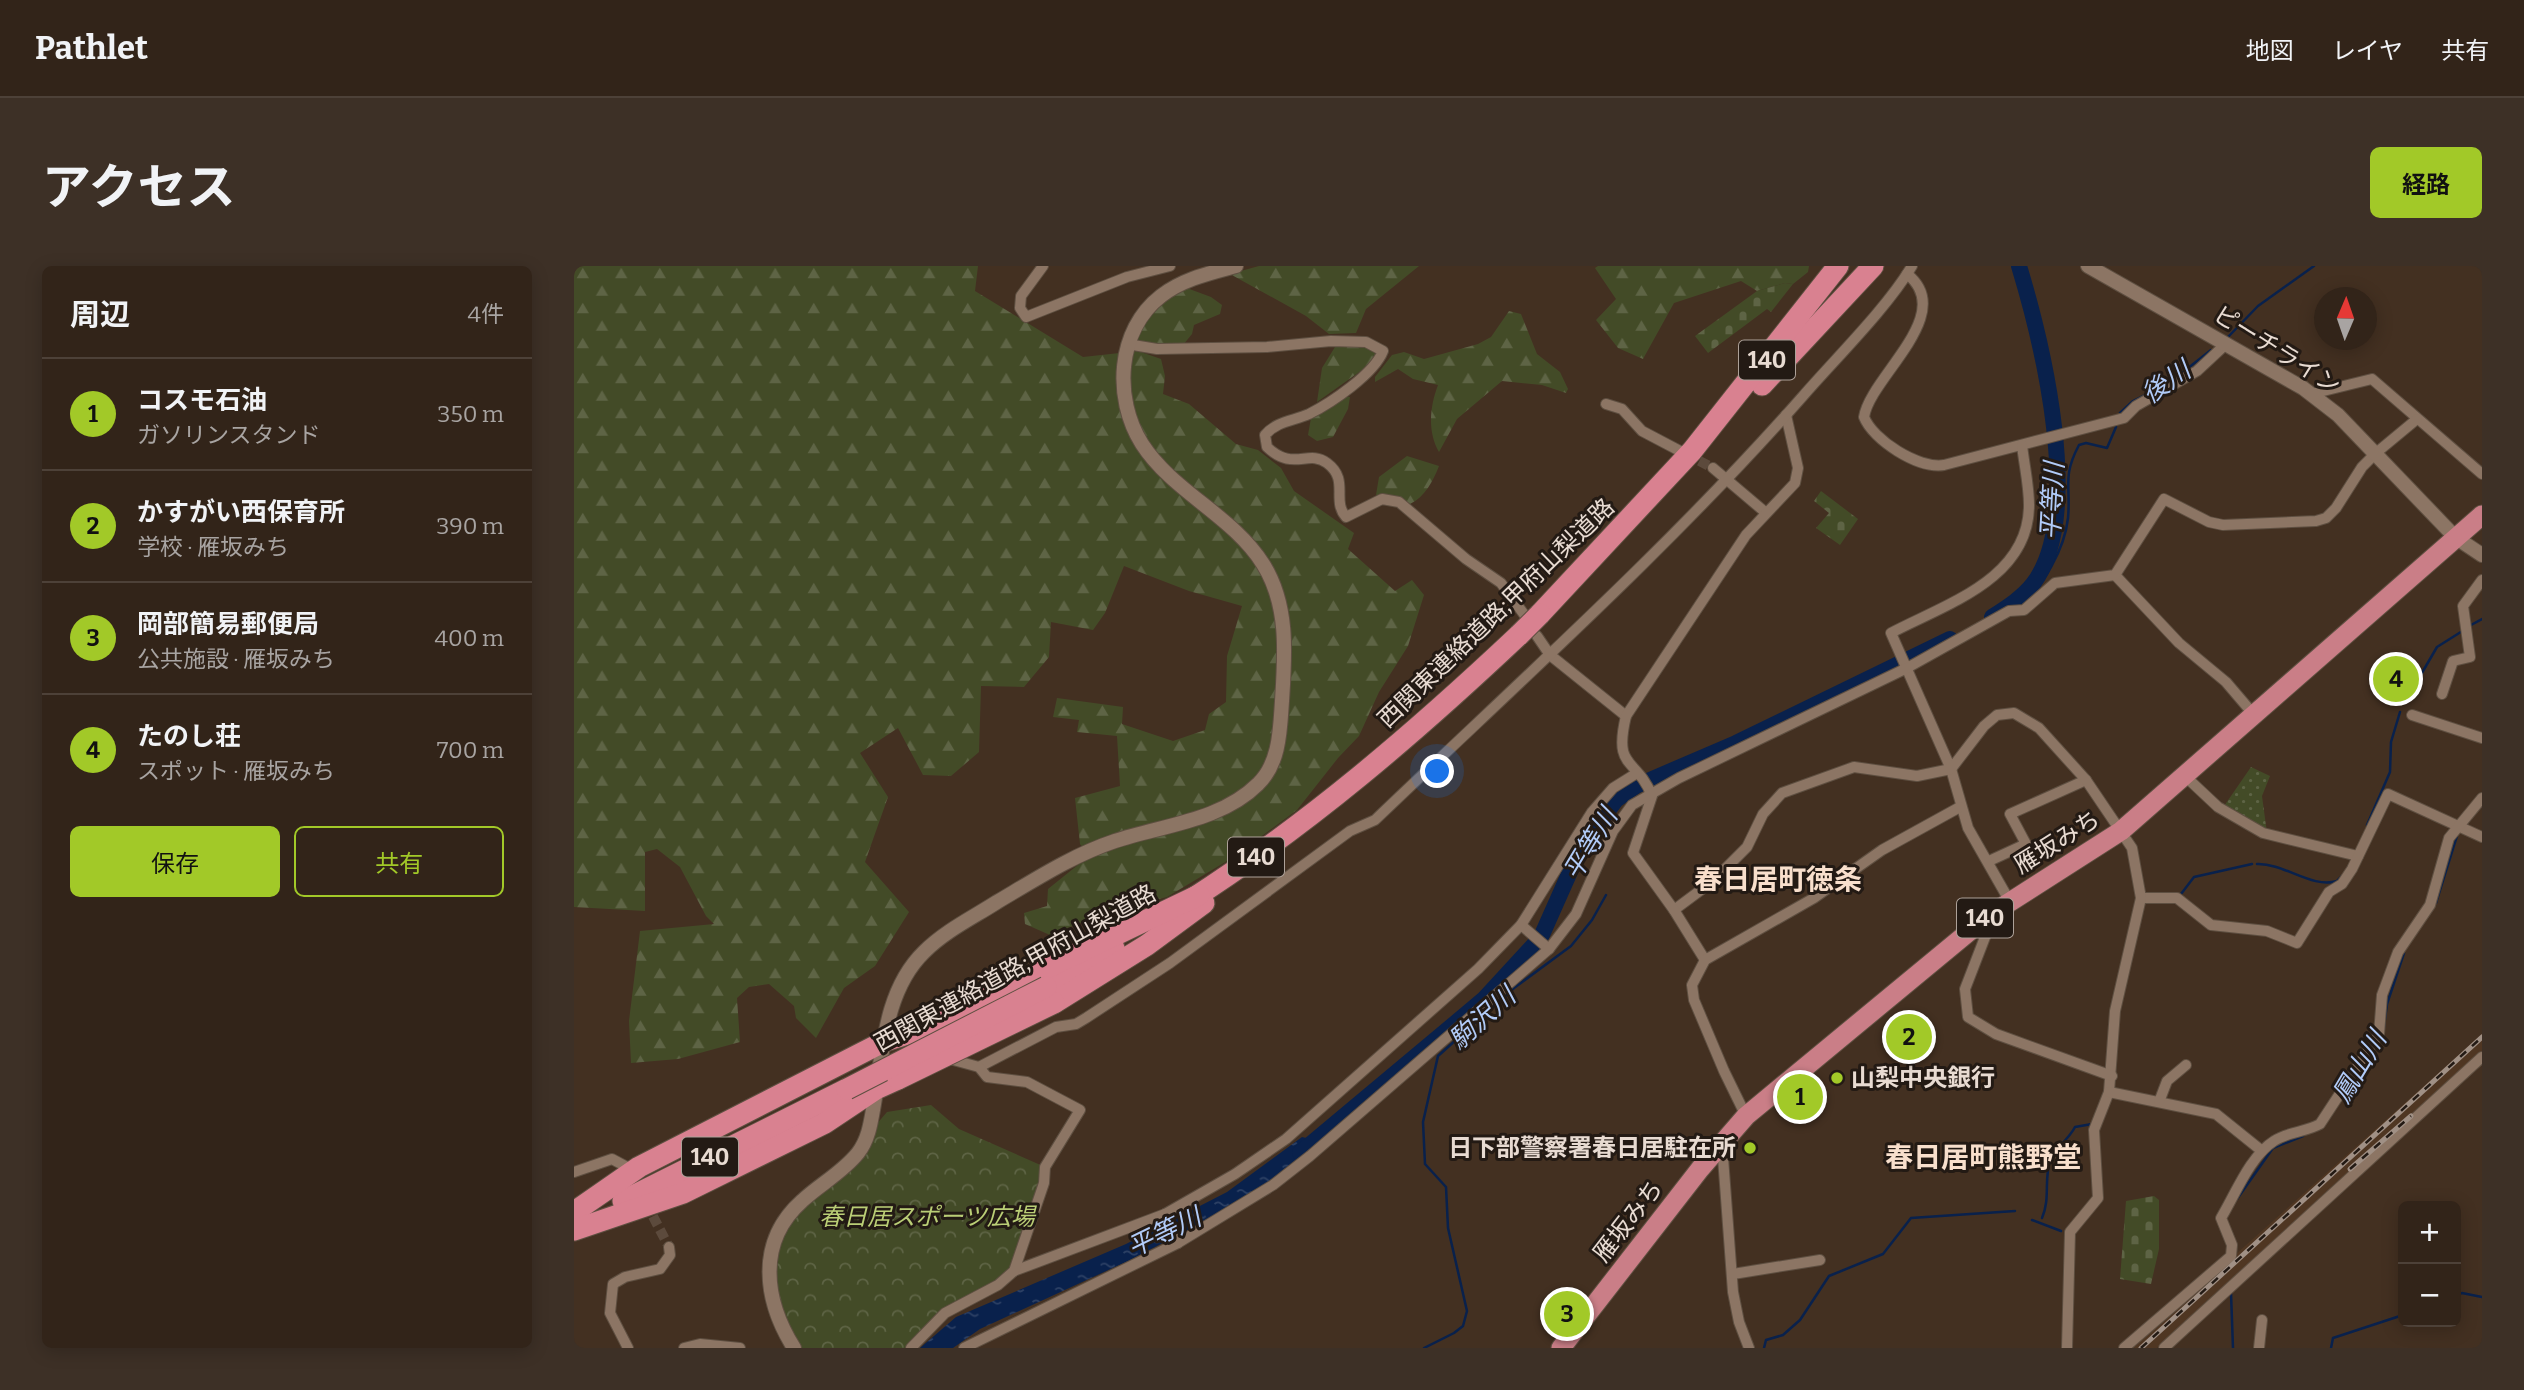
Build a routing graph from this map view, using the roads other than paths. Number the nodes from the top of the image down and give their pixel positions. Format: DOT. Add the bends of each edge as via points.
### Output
graph roads {
  1 [pos="1043,266"];
  2 [pos="1170,266"];
  3 [pos="1236,266"];
  4 [pos="1820,266"];
  5 [pos="1838,266"];
  6 [pos="1872,266"];
  7 [pos="2088,266"];
  8 [pos="1910,270"];
  9 [pos="1127,344"];
  10 [pos="2227,344"];
  11 [pos="2311,394"];
  12 [pos="1606,404"];
  13 [pos="1786,415"];
  14 [pos="2417,419"];
  15 [pos="2026,444"];
  16 [pos="1686,451"];
  17 [pos="2376,453"];
  18 [pos="1713,468"];
  19 [pos="2482,474"];
  20 [pos="1727,480"];
  21 [pos="1653,496"];
  22 [pos="1765,512"];
  23 [pos="2482,515"];
  24 [pos="2455,537"];
  25 [pos="2482,555"];
  26 [pos="2115,575"];
  27 [pos="2482,580"];
  28 [pos="1531,626"];
  29 [pos="1550,655"];
  30 [pos="1907,668"];
  31 [pos="2442,694"];
  32 [pos="2412,715"];
  33 [pos="1626,716"];
  34 [pos="2255,716"];
  35 [pos="2482,738"];
  36 [pos="1951,769"];
  37 [pos="1637,773"];
  38 [pos="2185,776"];
  39 [pos="2086,780"];
  40 [pos="1651,793"];
  41 [pos="2482,798"];
  42 [pos="1960,807"];
  43 [pos="1312,816"];
  44 [pos="2460,825"];
  45 [pos="2121,831"];
  46 [pos="2482,836"];
  47 [pos="2358,856"];
  48 [pos="1989,861"];
  49 [pos="2141,898"];
  50 [pos="2009,900"];
  51 [pos="1674,910"];
  52 [pos="1988,916"];
  53 [pos="1521,925"];
  54 [pos="1549,949"];
  55 [pos="1704,960"];
  56 [pos="1046,987"];
  57 [pos="885,1041"];
  58 [pos="2482,1058"];
  59 [pos="2186,1065"];
  60 [pos="979,1067"];
  61 [pos="2112,1076"];
  62 [pos="876,1089"];
  63 [pos="2109,1092"];
  64 [pos="2159,1102"];
  65 [pos="1746,1116"];
  66 [pos="1722,1143"];
  67 [pos="2262,1151"];
  68 [pos="627,1167"];
  69 [pos="574,1172"];
  70 [pos="574,1212"];
  71 [pos="1165,1214"];
  72 [pos="574,1228"];
  73 [pos="1178,1243"];
  74 [pos="669,1247"];
  75 [pos="1820,1260"];
  76 [pos="1014,1270"];
  77 [pos="1733,1274"];
  78 [pos="2262,1320"];
  79 [pos="628,1348"];
  80 [pos="684,1348"];
  81 [pos="740,1348"];
  82 [pos="794,1348"];
  83 [pos="911,1348"];
  84 [pos="964,1348"];
  85 [pos="1561,1348"];
  86 [pos="1749,1348"];
  87 [pos="2067,1348"];
  88 [pos="2124,1348"];
  89 [pos="2164,1348"];
  90 [pos="2259,1348"];
  1 -- 2 [label="street" via="1021,296 1020,308 1026,317 1127,277"];
  3 -- 9 [label="street" via="1177,286 1159,298 1137,322"];
  4 -- 16 [label="highway"];
  5 -- 16 [label="highway, 西関東連絡道路;甲府山梨道路 / 140"];
  6 -- 21 [label="highway" via="1690,463"];
  7 -- 10 [label="street, ピーチライン"];
  8 -- 13 [label="street"];
  8 -- 15 [label="street" via="1920,286 1923,312 1890,374 1865,407 1864,417 1873,436 1925,465 1937,466"];
  9 -- 28 [label="street" via="1157,349 1331,341 1377,345 1383,351 1371,370 1308,414 1272,427 1265,435 1267,447 1280,459 1312,458 1330,465 1341,481 1340,506 1346,517 1382,499 1399,502 1502,583"];
  9 -- 57 [label="street" via="1123,383 1142,444 1249,545 1275,587 1284,651 1274,761 1261,782 1237,802 1086,852 956,926 912,965 886,1022"];
  10 -- 11 [label="street, ピーチライン"];
  10 -- 15 [label="street" via="2174,387 2136,406 2124,418"];
  11 -- 14 [label="street" via="2372,379"];
  11 -- 17 [label="street, ピーチライン"];
  12 -- 16 [label="street" via="1622,409 1642,432"];
  13 -- 20 [label="street"];
  13 -- 22 [label="street" via="1798,468 1795,483"];
  14 -- 17 [label="street"];
  14 -- 19 [label="street"];
  15 -- 30 [label="street" via="2030,506 2015,557 1996,577 1891,633"];
  16 -- 21 [label="highway, 西関東連絡道路;甲府山梨道路 / 140"];
  17 -- 24 [label="street, ピーチライン"];
  17 -- 26 [label="street" via="2336,508 2316,521 2223,525 2164,499"];
  18 -- 20 [label="street"];
  20 -- 22 [label="street"];
  20 -- 29 [label="street"];
  21 -- 28 [label="highway, 西関東連絡道路;甲府山梨道路 / 140"];
  22 -- 33 [label="street"];
  23 -- 24 [label="highway, 雁坂みち / 140"];
  24 -- 25 [label="street, ピーチライン"];
  24 -- 34 [label="highway, 雁坂みち / 140"];
  26 -- 30 [label="street" via="2054,583 2024,610 2009,611"];
  26 -- 34 [label="street" via="2179,643 2226,681"];
  27 -- 31 [label="street" via="2463,606 2470,657 2453,661"];
  28 -- 29 [label="street"];
  28 -- 43 [label="highway, 西関東連絡道路;甲府山梨道路 / 140"];
  29 -- 33 [label="street"];
  29 -- 60 [label="street" via="1376,820 1350,831 1170,963 1086,1018 1056,1027"];
  30 -- 36 [label="street"];
  30 -- 40 [label="street"];
  32 -- 35 [label="street"];
  33 -- 37 [label="street" via="1622,754"];
  34 -- 38 [label="highway, 雁坂みち / 140"];
  36 -- 39 [label="street" via="1984,726 1997,715 2014,713 2039,728"];
  36 -- 42 [label="street"];
  36 -- 51 [label="street" via="1917,776 1854,767 1782,793 1763,814 1747,846 1713,881"];
  37 -- 40 [label="street"];
  37 -- 53 [label="street" via="1613,788 1592,812"];
  38 -- 45 [label="highway, 雁坂みち / 140"];
  38 -- 47 [label="street" via="2218,807 2263,833"];
  39 -- 45 [label="street"];
  39 -- 48 [label="street" via="2010,814 2025,844"];
  40 -- 51 [label="street" via="1633,853"];
  40 -- 54 [label="street" via="1632,805 1613,831 1576,914"];
  41 -- 44 [label="street"];
  42 -- 48 [label="street"];
  42 -- 55 [label="street"];
  43 -- 56 [label="highway, 西関東連絡道路;甲府山梨道路 / 140" via="1199,895"];
  43 -- 56 [label="highway" via="1147,945"];
  44 -- 46 [label="street"];
  44 -- 47 [label="street" via="2388,794"];
  44 -- 67 [label="street" via="2449,838 2430,905 2398,952 2382,995 2379,1034 2320,1124 2276,1139"];
  45 -- 49 [label="street" via="2132,848"];
  45 -- 50 [label="highway, 雁坂みち / 140"];
  47 -- 49 [label="street" via="2297,943 2267,931 2211,925 2177,898"];
  48 -- 50 [label="street"];
  49 -- 61 [label="street" via="2115,1011"];
  50 -- 52 [label="highway, 雁坂みち / 140"];
  51 -- 55 [label="street"];
  52 -- 61 [label="street" via="1987,932 1965,989 1968,1017 1996,1034"];
  52 -- 65 [label="highway, 雁坂みち / 140"];
  53 -- 54 [label="street"];
  53 -- 71 [label="street" via="1478,970 1286,1139"];
  54 -- 73 [label="street" via="1310,1156 1273,1185"];
  55 -- 65 [label="street" via="1692,985 1695,1000"];
  56 -- 57 [label="highway"];
  56 -- 62 [label="highway, bridge"];
  56 -- 72 [label="highway, 西関東連絡道路;甲府山梨道路 / 140, bridge"];
  57 -- 60 [label="street"];
  57 -- 62 [label="street"];
  57 -- 70 [label="highway" via="639,1167"];
  58 -- 89 [label="street"];
  59 -- 64 [label="street" via="2167,1081"];
  60 -- 76 [label="street" via="987,1077 1027,1082 1080,1110 1045,1167 1044,1183"];
  61 -- 63 [label="street"];
  62 -- 72 [label="highway" via="825,1123 683,1193"];
  62 -- 82 [label="street" via="860,1151 785,1217 773,1245 768,1290"];
  63 -- 64 [label="street"];
  63 -- 87 [label="street" via="2094,1130 2098,1198 2070,1232"];
  64 -- 67 [label="street" via="2216,1114"];
  65 -- 66 [label="highway, 雁坂みち / 140"];
  66 -- 77 [label="street"];
  66 -- 85 [label="highway, 雁坂みち / 140"];
  67 -- 88 [label="street" via="2221,1219 2232,1245 2231,1256"];
  68 -- 69 [label="street" via="612,1159"];
  71 -- 73 [label="street"];
  71 -- 76 [label="street"];
  73 -- 84 [label="street"];
  74 -- 79 [label="street" via="670,1255 660,1269 613,1284 610,1313"];
  75 -- 77 [label="street"];
  76 -- 83 [label="street" via="945,1313"];
  77 -- 86 [label="street" via="1739,1322"];
  78 -- 90 [label="street"];
  80 -- 81 [label="street" via="700,1344"];
}
